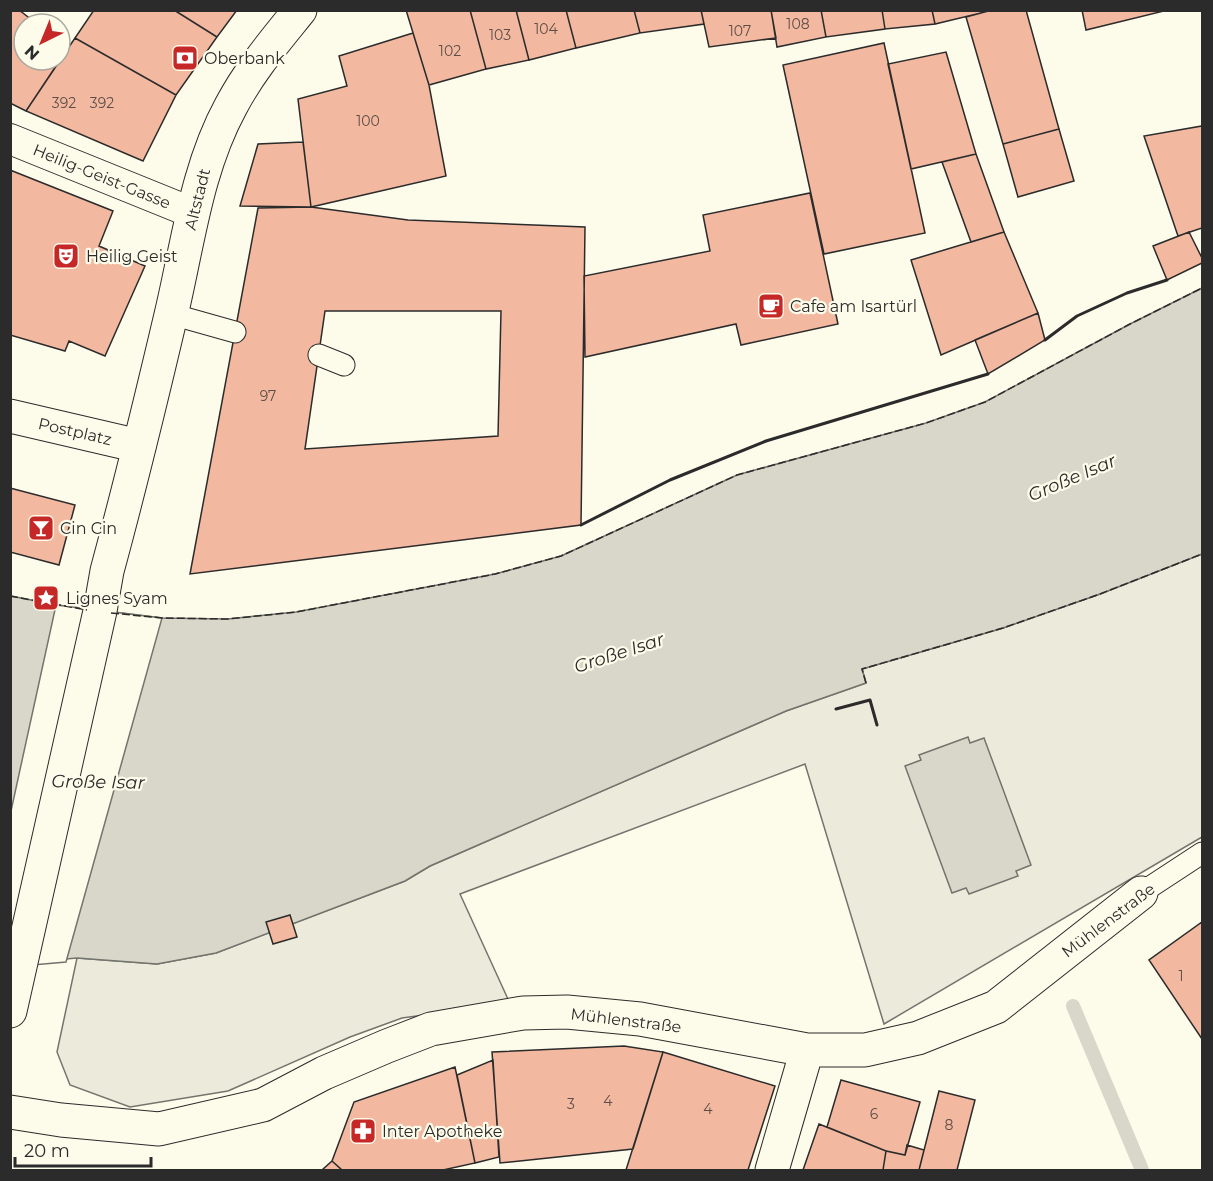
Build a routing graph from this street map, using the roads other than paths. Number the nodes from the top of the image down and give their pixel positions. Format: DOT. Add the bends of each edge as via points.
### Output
graph roads {
  1 [pos="300,10"];
  2 [pos="10,139"];
  3 [pos="193,213"];
  4 [pos="171,314"];
  5 [pos="235,332"];
  6 [pos="319,355"];
  7 [pos="344,365"];
  8 [pos="10,416"];
  9 [pos="139,446"];
  10 [pos="1203,853"];
  11 [pos="1141,892"];
  12 [pos="10,1011"];
  13 [pos="807,1050"];
  14 [pos="10,1112"];
  15 [pos="772,1170"];
  1 -- 3 [label="street, Altstadt" via="254,67 230,107 206,162"];
  2 -- 3 [label="street, Heilig-Geist-Gasse"];
  3 -- 4 [label="street, Altstadt"];
  4 -- 5 [label="lane"];
  4 -- 9 [label="street, Altstadt"];
  6 -- 7 [label="lane"];
  8 -- 9 [label="street, Postplatz"];
  9 -- 12 [label="street, Altstadt" via="107,571"];
  10 -- 11 [label="lane, Mühlenstraße"];
  11 -- 13 [label="street, Mühlenstraße" via="996,1007 918,1038 865,1050"];
  13 -- 14 [label="street, Mühlenstraße" via="639,1019 567,1012 523,1013 431,1029 324,1073 263,1105 159,1129"];
  13 -- 15 [label="street"];
}
